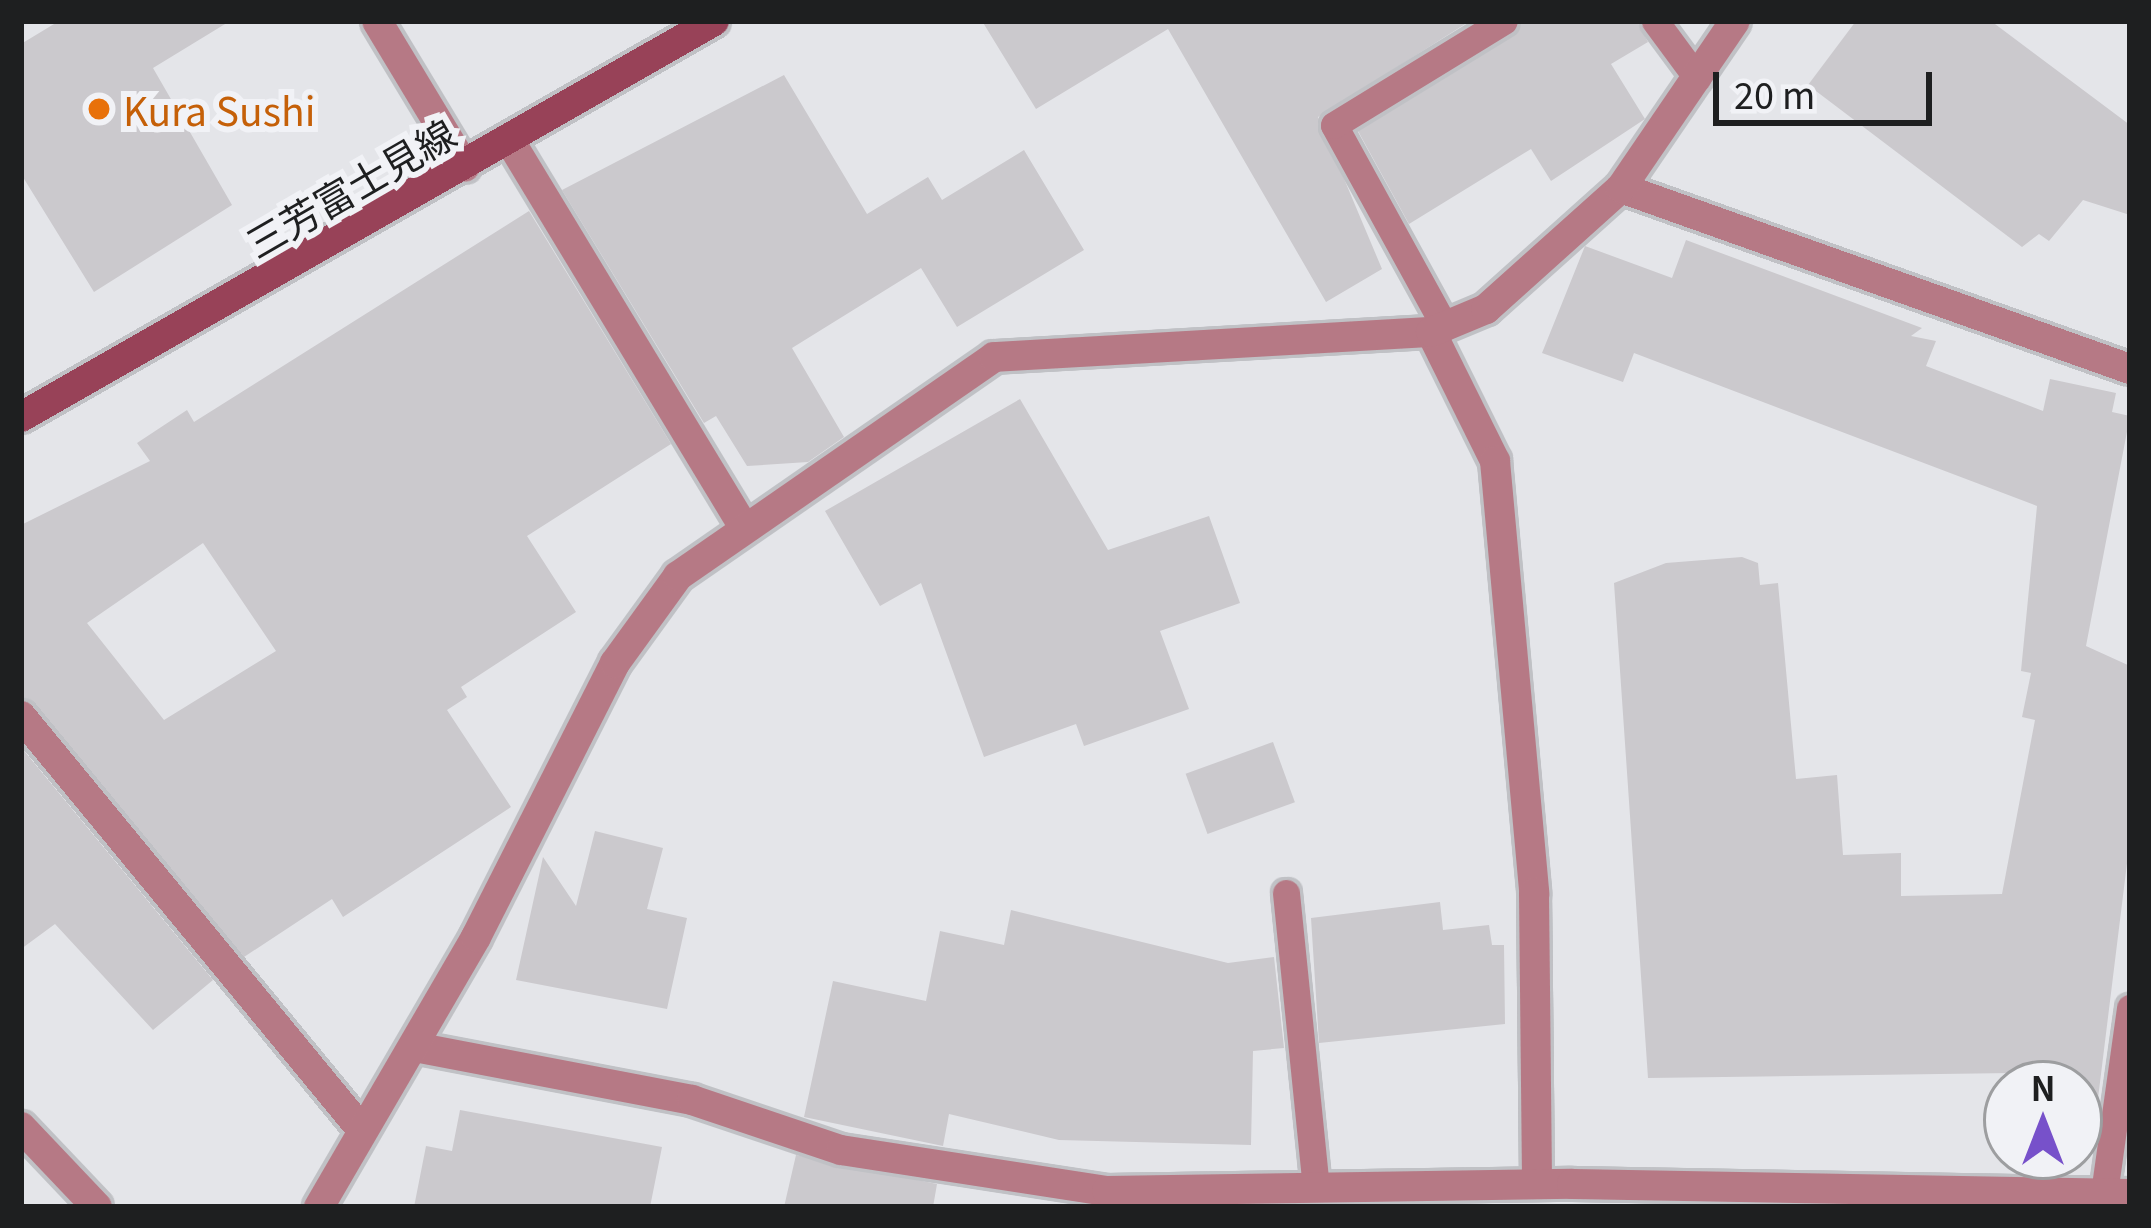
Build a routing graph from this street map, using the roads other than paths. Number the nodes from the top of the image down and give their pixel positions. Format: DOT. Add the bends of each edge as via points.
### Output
graph roads {
  1 [pos="377,21"];
  2 [pos="714,21"];
  3 [pos="1504,21"];
  4 [pos="1654,21"];
  5 [pos="1735,21"];
  6 [pos="1696,78"];
  7 [pos="510,141"];
  8 [pos="465,167"];
  9 [pos="1622,188"];
  10 [pos="1438,330"];
  11 [pos="2130,369"];
  12 [pos="21,417"];
  13 [pos="742,526"];
  14 [pos="21,716"];
  15 [pos="1286,892"];
  16 [pos="2130,1008"];
  17 [pos="415,1047"];
  18 [pos="358,1124"];
  19 [pos="21,1127"];
  20 [pos="1537,1184"];
  21 [pos="1316,1187"];
  22 [pos="2118,1190"];
  23 [pos="1571,1195"];
  24 [pos="1274,1198"];
  25 [pos="97,1207"];
  26 [pos="319,1207"];
  1 -- 8 [label="street"];
  2 -- 7 [label="main road, 三芳富士見線"];
  3 -- 10 [label="lane" via="1334,125"];
  4 -- 6 [label="lane"];
  5 -- 6 [label="street"];
  6 -- 9 [label="street"];
  7 -- 8 [label="main road, 三芳富士見線"];
  7 -- 13 [label="street"];
  8 -- 12 [label="main road, 三芳富士見線"];
  9 -- 10 [label="street" via="1486,309"];
  9 -- 11 [label="street"];
  10 -- 13 [label="street" via="994,356"];
  10 -- 20 [label="street" via="1495,461 1534,892"];
  13 -- 17 [label="street" via="678,576 615,663"];
  14 -- 18 [label="street"];
  15 -- 21 [label="lane"];
  16 -- 22 [label="lane"];
  17 -- 18 [label="street"];
  17 -- 24 [label="street" via="692,1100 841,1150 1107,1191"];
  18 -- 26 [label="street"];
  19 -- 25 [label="street"];
  20 -- 21 [label="street"];
  20 -- 23 [label="street"];
  21 -- 24 [label="street"];
  22 -- 23 [label="street"];
}
